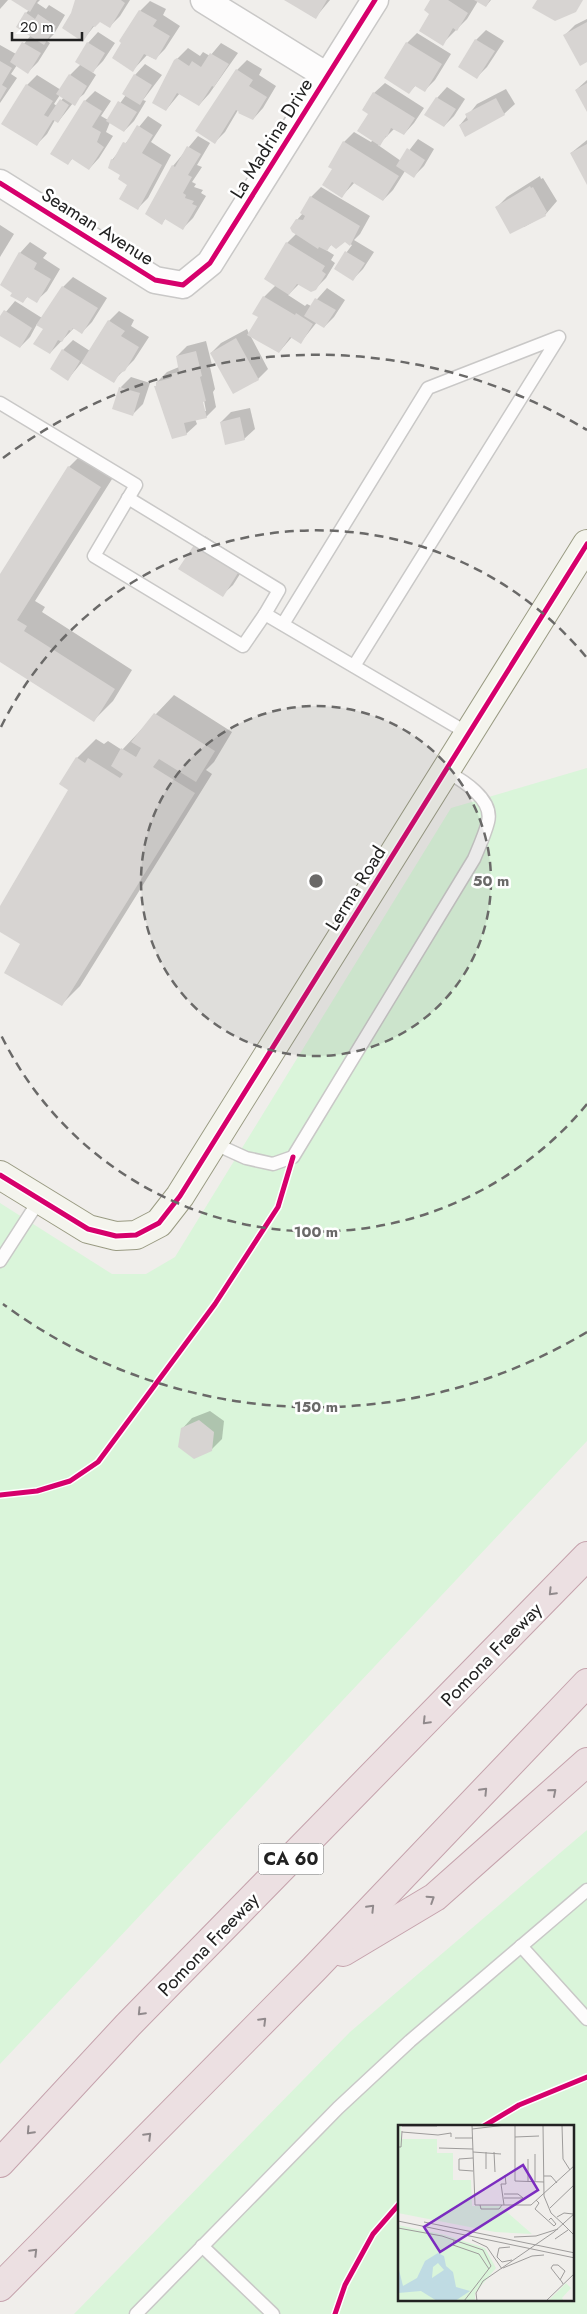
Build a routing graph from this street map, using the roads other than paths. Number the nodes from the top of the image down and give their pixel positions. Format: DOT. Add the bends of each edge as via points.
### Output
graph roads {
  1 [pos="204,0"];
  2 [pos="375,0"];
  3 [pos="327,76"];
  4 [pos="0,184"];
  5 [pos="183,285"];
  6 [pos="0,404"];
  7 [pos="128,498"];
  8 [pos="587,544"];
  9 [pos="265,614"];
  10 [pos="283,624"];
  11 [pos="354,666"];
  12 [pos="469,734"];
  13 [pos="446,771"];
  14 [pos="213,1143"];
  15 [pos="0,1174"];
  16 [pos="40,1199"];
  17 [pos="0,1261"];
  18 [pos="587,1556"];
  19 [pos="587,1683"];
  20 [pos="587,1762"];
  21 [pos="587,1890"];
  22 [pos="521,1946"];
  23 [pos="314,1969"];
  24 [pos="587,2019"];
  25 [pos="0,2163"];
  26 [pos="202,2246"];
  27 [pos="0,2287"];
  28 [pos="136,2314"];
  29 [pos="272,2314"];
  1 -- 3 [label="street"];
  2 -- 3 [label="street, La Madrina Drive"];
  3 -- 5 [label="street, La Madrina Drive" via="210,263"];
  4 -- 5 [label="street, Seaman Avenue" via="155,280"];
  6 -- 7 [label="lane" via="136,485"];
  7 -- 9 [label="lane" via="279,590"];
  7 -- 9 [label="lane" via="94,556 243,646"];
  8 -- 12 [label="street, Lerma Road"];
  9 -- 10 [label="lane"];
  10 -- 11 [label="lane"];
  10 -- 11 [label="lane" via="428,388 559,337"];
  11 -- 12 [label="lane"];
  12 -- 13 [label="street, Lerma Road"];
  13 -- 14 [label="street, Lerma Road"];
  13 -- 14 [label="lane" via="467,783 484,800 489,820 474,858 293,1157 274,1164 246,1158"];
  14 -- 16 [label="street, Lerma Road" via="159,1223 136,1236 116,1236 88,1229"];
  15 -- 16 [label="street"];
  16 -- 17 [label="lane"];
  18 -- 25 [label="highway, Pomona Freeway / CA 60, one-way" via="128,2026"];
  23 -- 19 [label="highway, one-way"];
  23 -- 20 [label="highway, one-way" via="435,1897"];
  21 -- 22 [label="lane"];
  22 -- 24 [label="lane"];
  22 -- 26 [label="lane" via="410,2040 345,2101"];
  27 -- 23 [label="highway, one-way"];
  26 -- 28 [label="lane"];
  26 -- 29 [label="lane"];
}
